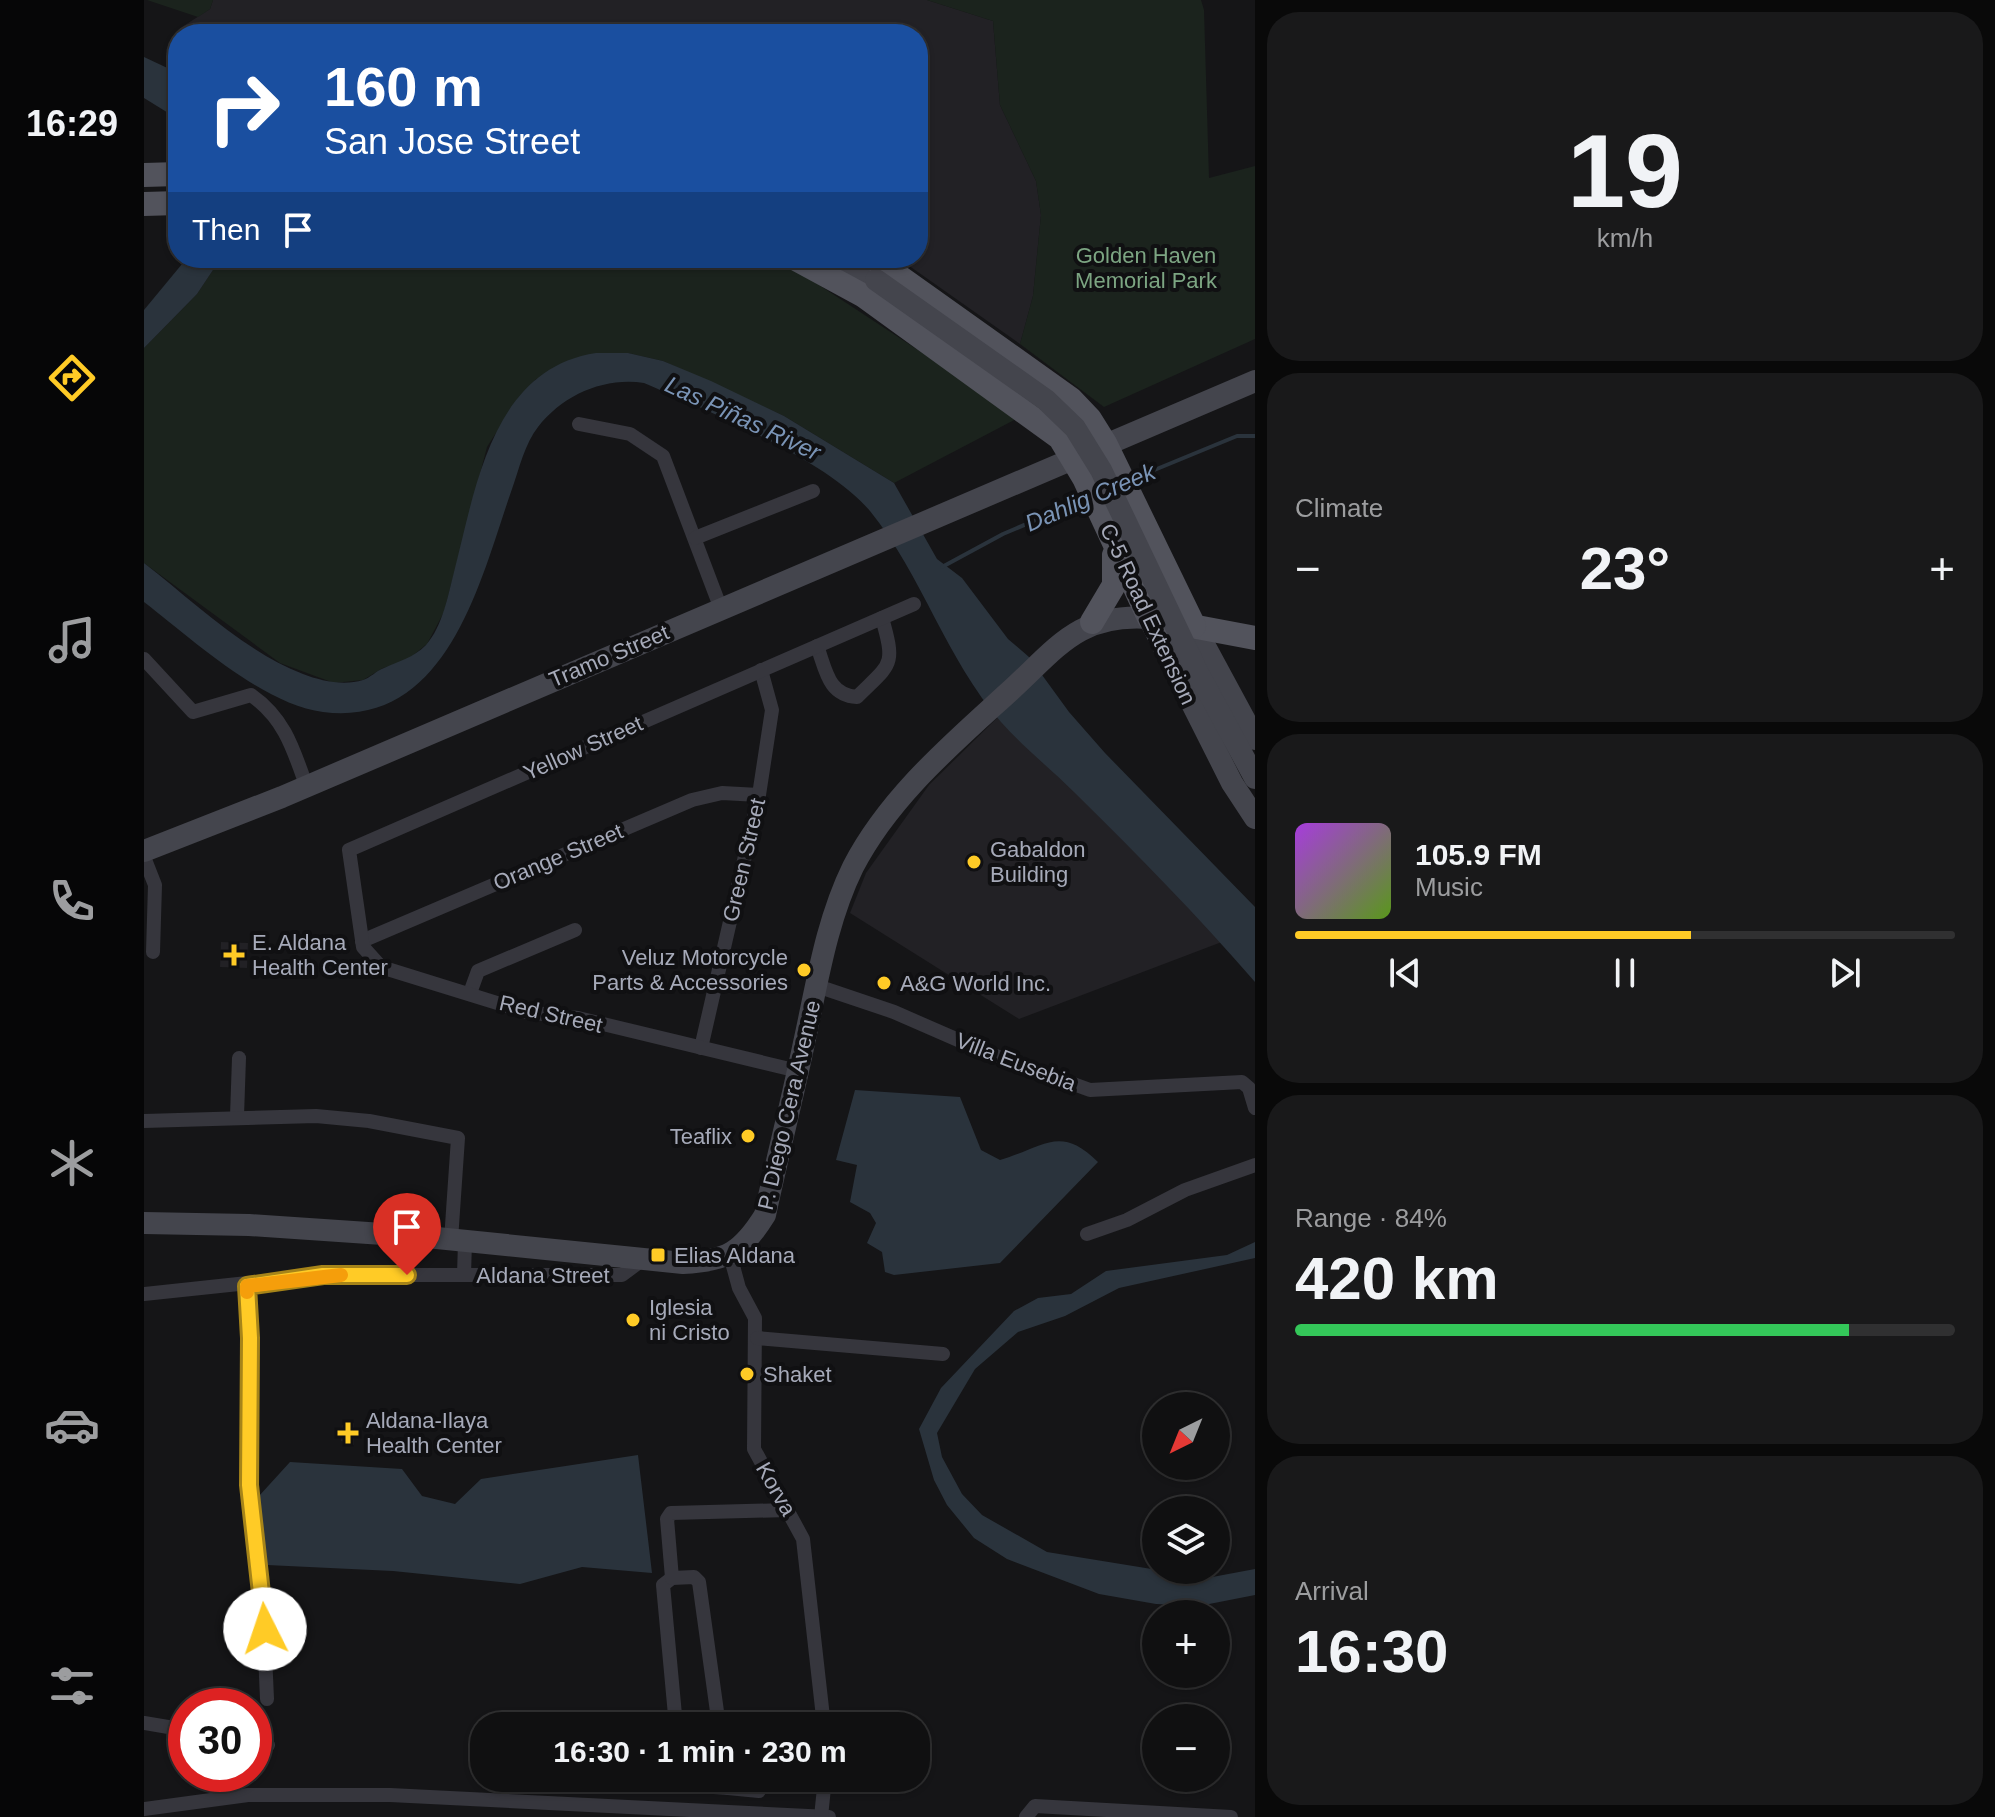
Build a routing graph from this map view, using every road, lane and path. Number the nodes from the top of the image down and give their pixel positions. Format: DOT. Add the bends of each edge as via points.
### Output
graph roads {
  1 [pos="168,174"];
  2 [pos="144,175"];
  3 [pos="168,203"];
  4 [pos="144,204"];
  5 [pos="812,268"];
  6 [pos="875,269"];
  7 [pos="1255,381"];
  8 [pos="579,424"];
  9 [pos="1110,453"];
  10 [pos="1078,467"];
  11 [pos="813,491"];
  12 [pos="1102,519"];
  13 [pos="695,538"];
  14 [pos="914,604"];
  15 [pos="721,609"];
  16 [pos="882,618"];
  17 [pos="1149,618"];
  18 [pos="1092,622"];
  19 [pos="1194,626"];
  20 [pos="1255,638"];
  21 [pos="817,646"];
  22 [pos="144,659"];
  23 [pos="761,670"];
  24 [pos="1255,739"];
  25 [pos="1255,778"];
  26 [pos="306,785"];
  27 [pos="759,795"];
  28 [pos="1255,818"];
  29 [pos="144,851"];
  30 [pos="144,857"];
  31 [pos="575,930"];
  32 [pos="362,941"];
  33 [pos="153,952"];
  34 [pos="817,986"];
  35 [pos="470,993"];
  36 [pos="701,1048"];
  37 [pos="239,1058"];
  38 [pos="798,1071"];
  39 [pos="1255,1108"];
  40 [pos="237,1116"];
  41 [pos="144,1121"];
  42 [pos="1255,1165"];
  43 [pos="144,1223"];
  44 [pos="1087,1234"];
  45 [pos="458,1241"];
  46 [pos="730,1255"];
  47 [pos="642,1260"];
  48 [pos="464,1275"];
  49 [pos="247,1286"];
  50 [pos="144,1294"];
  51 [pos="757,1338"];
  52 [pos="943,1354"];
  53 [pos="788,1510"];
  54 [pos="672,1578"];
  55 [pos="267,1688"];
  56 [pos="675,1712"];
  57 [pos="717,1712"];
  58 [pos="823,1712"];
  59 [pos="144,1723"];
  60 [pos="168,1727"];
  61 [pos="824,1792"];
  62 [pos="144,1809"];
  63 [pos="821,1817"];
  64 [pos="829,1817"];
  65 [pos="1026,1817"];
  66 [pos="1231,1817"];
  1 -- 2 [label="main road"];
  3 -- 4 [label="main road"];
  5 -- 10 [label="main road, C-5 Road Extension" via="864,296 1020,406 1060,438"];
  6 -- 9 [label="main road, C-5 Road Extension" via="1071,399"];
  6 -- 25 [label="main road, C-5 Road Extension, bridge" via="1075,428"];
  7 -- 9 [label="main road, Tramo Street"];
  8 -- 13 [label="street" via="630,434 663,456"];
  9 -- 10 [label="main road, Tramo Street"];
  9 -- 19 [label="main road, C-5 Road Extension"];
  10 -- 12 [label="main road, C-5 Road Extension"];
  10 -- 15 [label="main road, Tramo Street" via="929,518"];
  11 -- 13 [label="street"];
  12 -- 17 [label="main road, C-5 Road Extension"];
  12 -- 18 [label="main road" via="1116,575"];
  13 -- 15 [label="street"];
  14 -- 16 [label="street, Yellow Street"];
  15 -- 26 [label="main road, Tramo Street"];
  16 -- 21 [label="street, Yellow Street"];
  16 -- 21 [label="street" via="892,652 888,666 857,697 833,689"];
  17 -- 18 [label="main road"];
  17 -- 19 [label="main road"];
  17 -- 28 [label="main road, C-5 Road Extension"];
  18 -- 34 [label="main road, P. Diego Cera Avenue" via="988,711 891,811 854,866 826,940"];
  19 -- 20 [label="main road"];
  19 -- 24 [label="main road, C-5 Road Extension"];
  21 -- 23 [label="street, Yellow Street"];
  22 -- 26 [label="street" via="193,712 251,695 271,710"];
  23 -- 27 [label="street, Green Street" via="772,710"];
  23 -- 32 [label="street, Yellow Street" via="349,850"];
  26 -- 29 [label="main road, Tramo Street"];
  27 -- 32 [label="street, Orange Street" via="722,793 692,800"];
  27 -- 36 [label="street, Green Street"];
  30 -- 33 [label="street" via="155,885"];
  31 -- 35 [label="street" via="478,971"];
  32 -- 35 [label="street, Red Street" via="381,967"];
  34 -- 38 [label="main road, P. Diego Cera Avenue"];
  34 -- 39 [label="street, Villa Eusebia" via="1090,1090 1242,1082"];
  35 -- 36 [label="street, Red Street" via="526,1012 578,1018"];
  36 -- 38 [label="street, Red Street"];
  37 -- 40 [label="street"];
  38 -- 46 [label="main road, P. Diego Cera Avenue" via="765,1215 747,1243"];
  40 -- 41 [label="street"];
  40 -- 45 [label="street" via="369,1121 458,1138"];
  42 -- 44 [label="street"];
  43 -- 45 [label="main road" via="249,1225"];
  45 -- 47 [label="main road"];
  45 -- 48 [label="street"];
  46 -- 47 [label="main road" via="709,1262"];
  46 -- 51 [label="street, Korva" via="755,1318"];
  47 -- 48 [label="street, Aldana Street" via="622,1275"];
  48 -- 49 [label="street, Aldana Street" via="323,1275"];
  49 -- 50 [label="street, Aldana Street"];
  49 -- 55 [label="street" via="249,1485 262,1585"];
  51 -- 52 [label="street"];
  51 -- 53 [label="street, Korva" via="754,1449"];
  53 -- 54 [label="street" via="671,1513 667,1519"];
  53 -- 58 [label="street, Korva" via="808,1564"];
  54 -- 56 [label="street" via="663,1585"];
  54 -- 57 [label="street" via="694,1577 699,1582"];
  59 -- 60 [label="street"];
  61 -- 63 [label="street"];
  62 -- 63 [label="street" via="248,1795 390,1795"];
  63 -- 64 [label="street"];
  65 -- 66 [label="street" via="1035,1806"];
}
